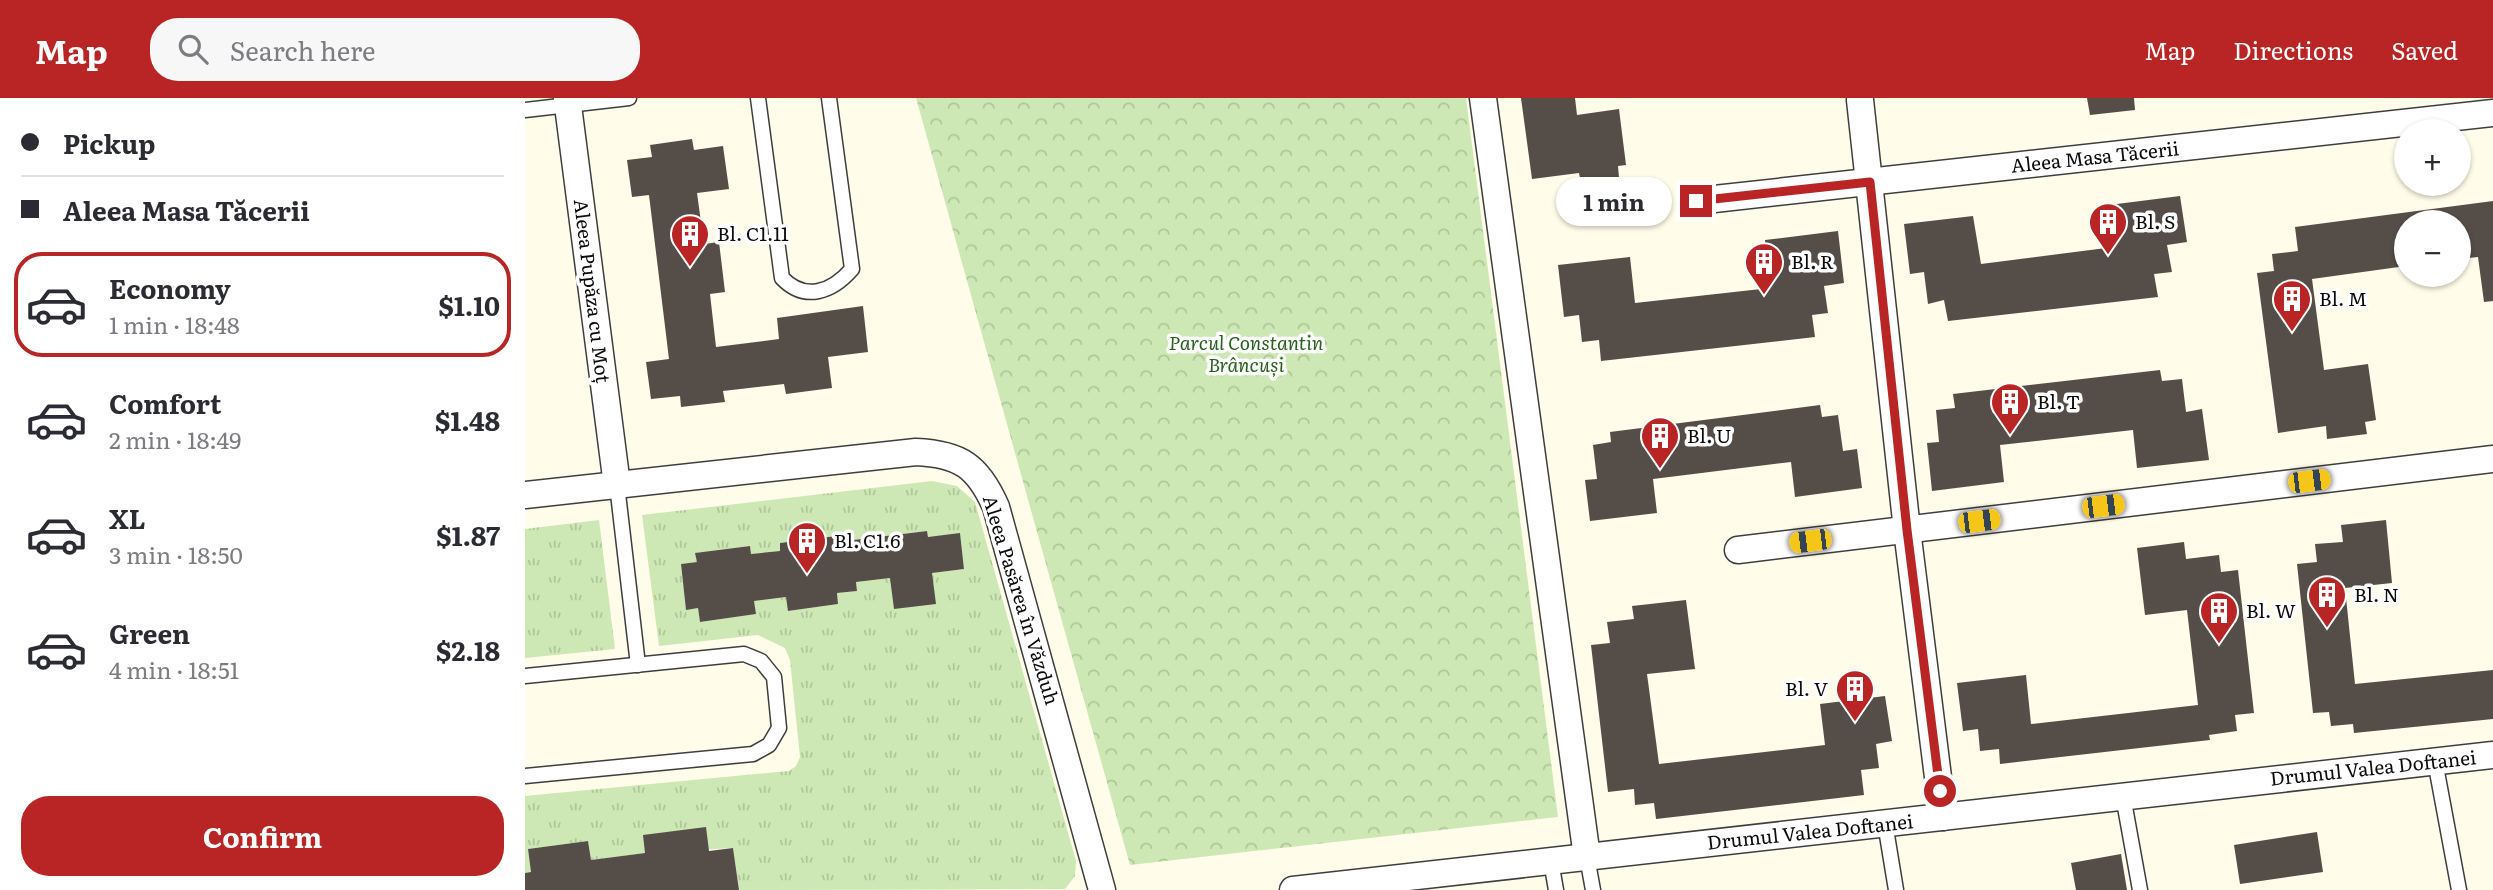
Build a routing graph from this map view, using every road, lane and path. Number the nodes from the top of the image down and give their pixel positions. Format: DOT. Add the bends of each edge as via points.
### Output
graph roads {
  1 [pos="629,98"];
  2 [pos="758,98"];
  3 [pos="829,98"];
  4 [pos="1483,98"];
  5 [pos="1860,100"];
  6 [pos="568,102"];
  7 [pos="525,110"];
  8 [pos="2493,113"];
  9 [pos="1870,182"];
  10 [pos="1696,201"];
  11 [pos="2493,459"];
  12 [pos="617,485"];
  13 [pos="525,495"];
  14 [pos="1907,530"];
  15 [pos="1738,550"];
  16 [pos="638,665"];
  17 [pos="525,676"];
  18 [pos="2493,755"];
  19 [pos="2435,761"];
  20 [pos="525,776"];
  21 [pos="2123,796"];
  22 [pos="1943,817"];
  23 [pos="1885,823"];
  24 [pos="1587,856"];
  25 [pos="1551,861"];
  26 [pos="1103,890"];
  27 [pos="1293,890"];
  28 [pos="1556,890"];
  29 [pos="1593,890"];
  30 [pos="1896,890"];
  31 [pos="2140,890"];
  32 [pos="2459,890"];
  1 -- 6 [label="lane"];
  2 -- 3 [label="lane" via="782,278 804,292 829,289 852,269"];
  4 -- 24 [label="street"];
  5 -- 9 [label="street"];
  6 -- 7 [label="lane"];
  6 -- 12 [label="street, Aleea Pupăza cu Moț"];
  8 -- 9 [label="street, Aleea Masa Tăcerii"];
  9 -- 10 [label="street, Aleea Masa Tăcerii"];
  9 -- 14 [label="street"];
  11 -- 14 [label="street"];
  12 -- 13 [label="street, Aleea Pasărea în Văzduh"];
  12 -- 16 [label="lane"];
  12 -- 26 [label="street, Aleea Pasărea în Văzduh" via="916,452 937,453 971,468 985,483 996,507"];
  14 -- 15 [label="street"];
  14 -- 22 [label="street"];
  16 -- 17 [label="lane"];
  16 -- 20 [label="lane" via="744,654 761,661 774,677 779,728 769,745 753,754"];
  18 -- 19 [label="street, Drumul Valea Doftanei"];
  19 -- 21 [label="street, Drumul Valea Doftanei"];
  19 -- 32 [label="lane"];
  21 -- 22 [label="street, Drumul Valea Doftanei"];
  21 -- 31 [label="lane"];
  22 -- 23 [label="street, Drumul Valea Doftanei"];
  23 -- 24 [label="street, Drumul Valea Doftanei"];
  23 -- 30 [label="lane"];
  24 -- 25 [label="street, Drumul Valea Doftanei"];
  24 -- 29 [label="lane"];
  25 -- 27 [label="street, Drumul Valea Doftanei"];
  25 -- 28 [label="lane"];
}
